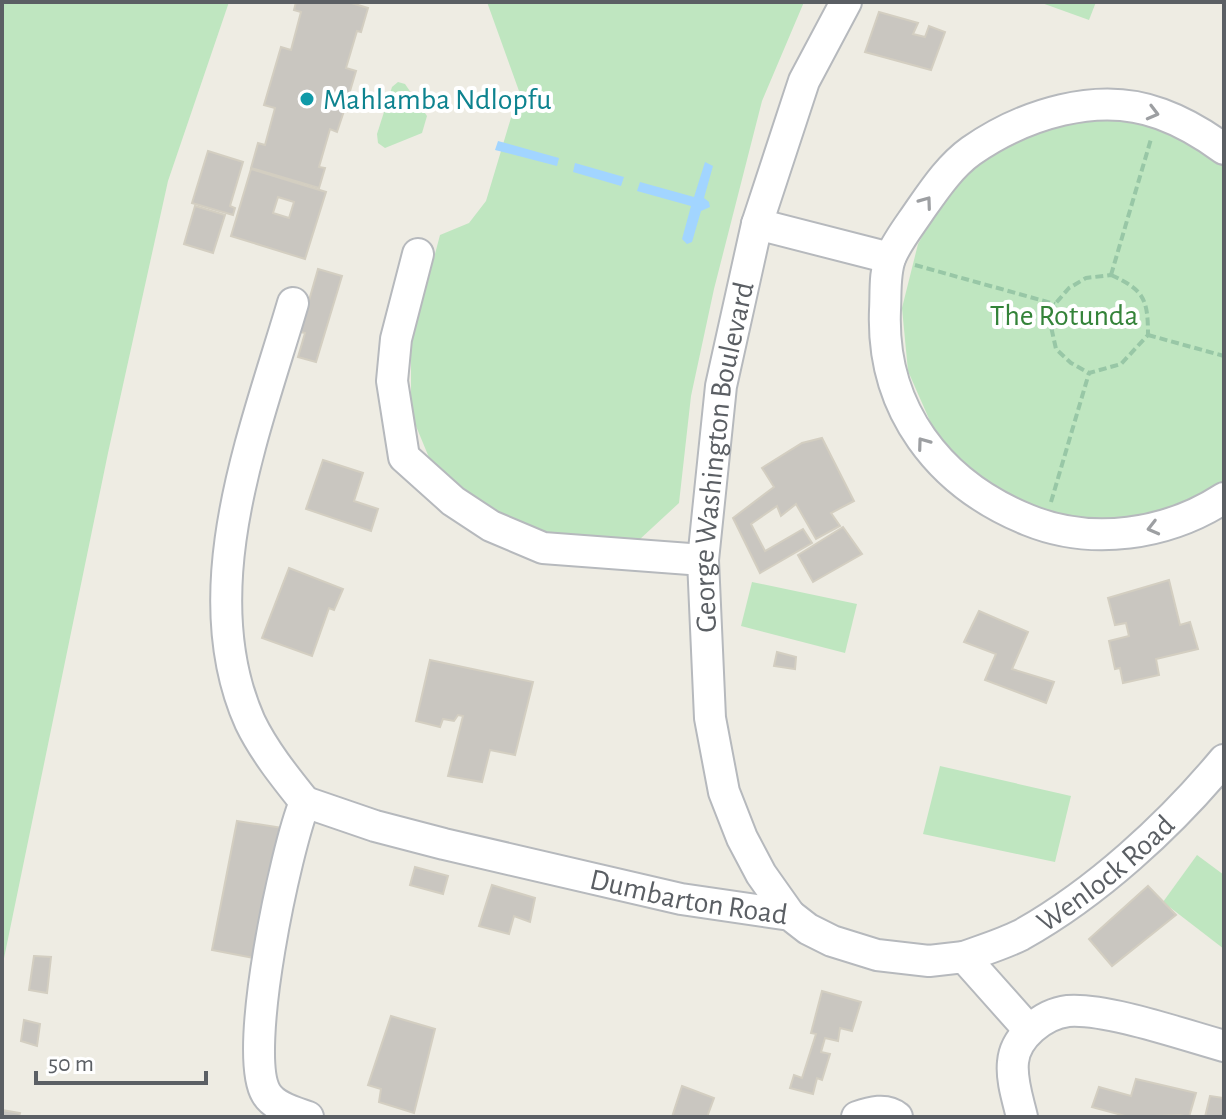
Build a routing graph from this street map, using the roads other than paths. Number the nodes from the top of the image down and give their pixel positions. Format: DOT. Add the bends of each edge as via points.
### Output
graph roads {
  1 [pos="846,2"];
  2 [pos="1224,149"];
  3 [pos="757,224"];
  4 [pos="418,254"];
  5 [pos="890,258"];
  6 [pos="293,303"];
  7 [pos="1224,498"];
  8 [pos="703,560"];
  9 [pos="1224,760"];
  10 [pos="305,802"];
  11 [pos="790,915"];
  12 [pos="964,957"];
  13 [pos="1029,1030"];
  14 [pos="1224,1046"];
  15 [pos="308,1117"];
  16 [pos="857,1117"];
  17 [pos="897,1117"];
  18 [pos="1022,1117"];
  1 -- 3 [label="street, George Washington Boulevard" via="804,81"];
  5 -- 2 [label="street, one-way" via="943,179 970,152 1059,110 1098,106 1159,113"];
  3 -- 5 [label="street"];
  3 -- 8 [label="street, George Washington Boulevard" via="721,386"];
  4 -- 8 [label="street" via="396,339 392,381 404,457 478,518 543,548"];
  7 -- 5 [label="street, one-way" via="1203,512 1151,530 1093,536 1043,527 992,504 954,476 913,430 888,357"];
  6 -- 10 [label="street" via="233,520 226,624 232,668 250,722"];
  8 -- 11 [label="street, George Washington Boulevard" via="710,718 724,792 761,874"];
  9 -- 12 [label="street, Wenlock Road" via="1133,855 1021,935"];
  10 -- 11 [label="street, Dumbarton Road" via="375,826 503,858 681,899"];
  10 -- 15 [label="street" via="265,977 260,1045 266,1094"];
  11 -- 12 [label="street, Dumbarton Road" via="832,941 877,955 929,961"];
  12 -- 13 [label="street"];
  13 -- 14 [label="street" via="1066,1011 1092,1013"];
  13 -- 18 [label="street" via="1013,1058"];
  16 -- 17 [label="street" via="884,1111"];
}
